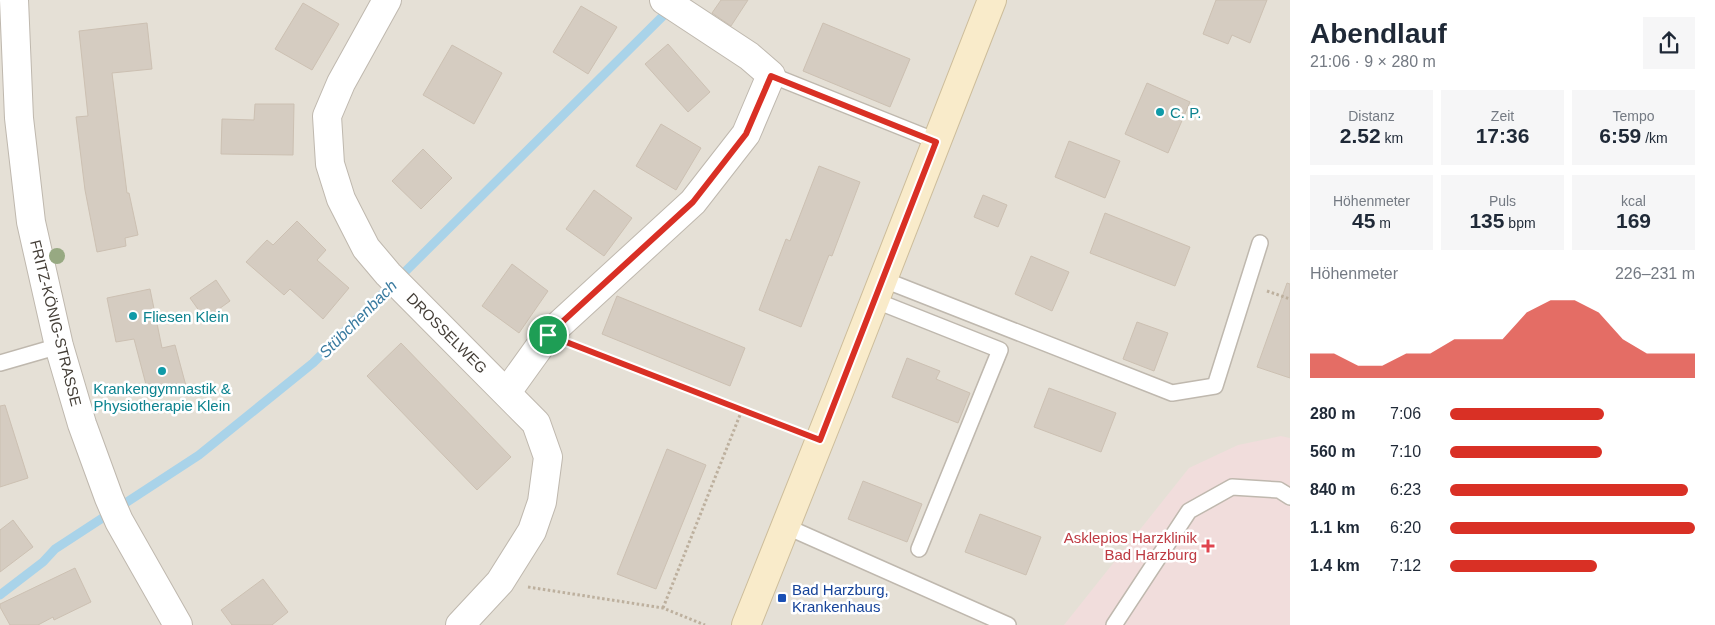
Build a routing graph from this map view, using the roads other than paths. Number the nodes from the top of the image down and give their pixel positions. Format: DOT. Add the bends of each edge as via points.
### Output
graph roads {
  1 [pos="14,0"];
  2 [pos="387,0"];
  3 [pos="992,0"];
  4 [pos="673,6"];
  5 [pos="771,76"];
  6 [pos="936,142"];
  7 [pos="1260,243"];
  8 [pos="878,289"];
  9 [pos="59,346"];
  10 [pos="0,364"];
  11 [pos="507,392"];
  12 [pos="1290,497"];
  13 [pos="785,526"];
  14 [pos="919,549"];
  15 [pos="178,625"];
  16 [pos="460,625"];
  17 [pos="746,625"];
  18 [pos="1008,625"];
  19 [pos="1114,625"];
  1 -- 9 [label="street, FRITZ-KÖNIG-STRASSE" via="19,118 31,222"];
  2 -- 11 [label="street, DROSSELWEG" via="341,83 327,116 330,164 341,199 366,248"];
  3 -- 6 [label="main road"];
  4 -- 5 [label="street" via="749,56"];
  5 -- 6 [label="lane"];
  5 -- 11 [label="street" via="746,134 693,202 548,335"];
  6 -- 8 [label="main road"];
  7 -- 8 [label="lane" via="1215,386 1172,394"];
  8 -- 13 [label="main road"];
  8 -- 14 [label="lane" via="1000,350"];
  9 -- 10 [label="lane"];
  9 -- 15 [label="street, FRITZ-KÖNIG-STRASSE" via="82,424 114,510"];
  11 -- 16 [label="street, DROSSELWEG" via="536,423 548,457 542,502 532,531 500,582"];
  12 -- 19 [label="lane" via="1279,490 1232,487 1189,511"];
  13 -- 17 [label="main road"];
  13 -- 18 [label="lane"];
}
